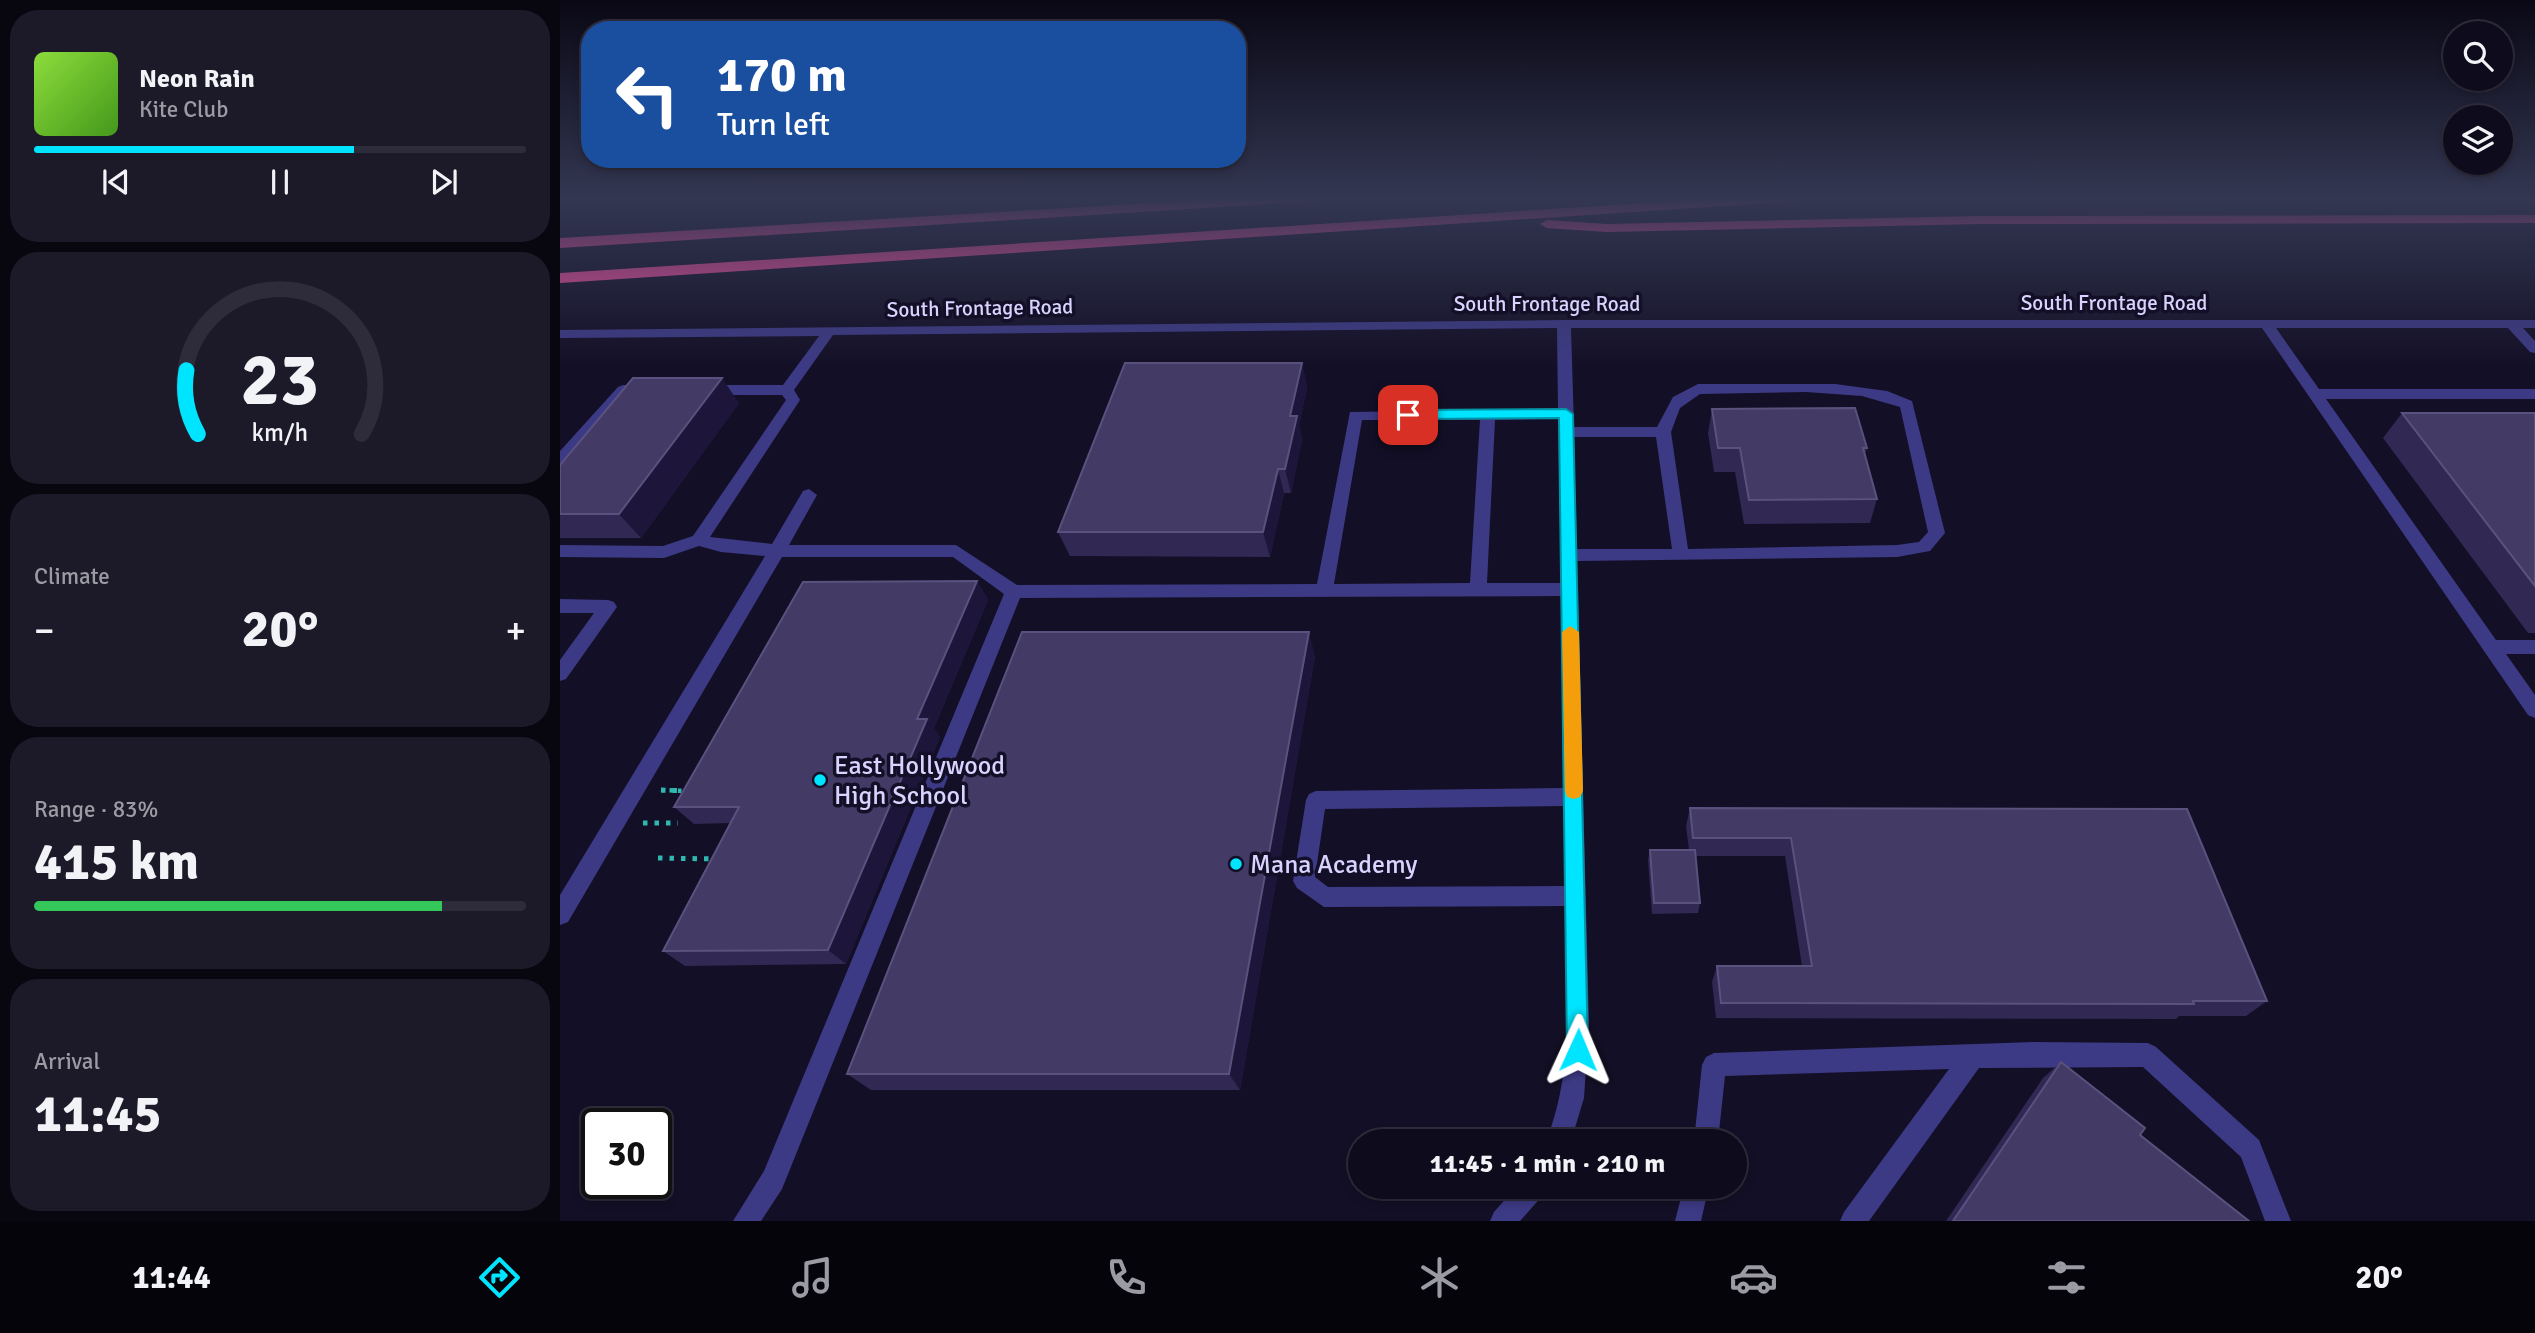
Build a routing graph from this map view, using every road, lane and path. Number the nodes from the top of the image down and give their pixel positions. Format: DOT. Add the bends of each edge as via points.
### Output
graph roads {
  1 [pos="928,254"];
  2 [pos="560,278"];
  3 [pos="1564,324"];
  4 [pos="2266,324"];
  5 [pos="2512,324"];
  6 [pos="2535,324"];
  7 [pos="829,331"];
  8 [pos="562,335"];
  9 [pos="2535,349"];
  10 [pos="664,390"];
  11 [pos="691,390"];
  12 [pos="788,390"];
  13 [pos="2315,394"];
  14 [pos="2535,394"];
  15 [pos="1488,415"];
  16 [pos="1566,423"];
  17 [pos="1663,432"];
  18 [pos="560,461"];
  19 [pos="809,495"];
  20 [pos="699,540"];
  21 [pos="560,551"];
  22 [pos="777,551"];
  23 [pos="1569,555"];
  24 [pos="1681,555"];
  25 [pos="1478,589"];
  26 [pos="1570,589"];
  27 [pos="1324,590"];
  28 [pos="1014,592"];
  29 [pos="560,606"];
  30 [pos="2491,647"];
  31 [pos="2535,647"];
  32 [pos="560,674"];
  33 [pos="2535,710"];
  34 [pos="1574,797"];
  35 [pos="658,858"];
  36 [pos="726,859"];
  37 [pos="1576,896"];
  38 [pos="560,915"];
  39 [pos="1973,1056"];
  40 [pos="1564,1129"];
  41 [pos="1707,1129"];
  42 [pos="1523,1199"];
  43 [pos="1694,1199"];
  44 [pos="746,1221"];
  45 [pos="1504,1221"];
  46 [pos="1688,1221"];
  47 [pos="1853,1221"];
  48 [pos="2278,1221"];
  1 -- 2 [label="highway"];
  3 -- 4 [label="street, South Frontage Road"];
  3 -- 7 [label="street, South Frontage Road"];
  3 -- 16 [label="street"];
  4 -- 5 [label="street, South Frontage Road"];
  4 -- 13 [label="street"];
  5 -- 6 [label="street, South Frontage Road"];
  5 -- 9 [label="street"];
  7 -- 8 [label="street, South Frontage Road"];
  7 -- 12 [label="street"];
  10 -- 18 [label="street" via="622,390"];
  11 -- 12 [label="street"];
  12 -- 20 [label="street" via="793,400"];
  13 -- 14 [label="street"];
  13 -- 30 [label="street"];
  15 -- 16 [label="street"];
  15 -- 25 [label="street"];
  15 -- 27 [label="street" via="1355,415"];
  16 -- 17 [label="street"];
  16 -- 23 [label="street"];
  17 -- 24 [label="street"];
  17 -- 24 [label="street" via="1671,409 1682,396 1698,389 1857,390 1890,396 1907,404 1937,533 1924,547 1897,551"];
  19 -- 22 [label="street"];
  20 -- 21 [label="street" via="664,552"];
  20 -- 22 [label="street"];
  22 -- 28 [label="street" via="956,551"];
  22 -- 38 [label="street"];
  23 -- 24 [label="street"];
  23 -- 26 [label="street"];
  25 -- 26 [label="street"];
  25 -- 27 [label="street"];
  26 -- 34 [label="street"];
  27 -- 28 [label="street"];
  28 -- 44 [label="street" via="773,1180"];
  29 -- 32 [label="street" via="608,607"];
  30 -- 31 [label="street"];
  30 -- 33 [label="street"];
  34 -- 37 [label="street"];
  34 -- 37 [label="street" via="1316,800 1304,881 1324,897"];
  35 -- 36 [label="path"];
  37 -- 40 [label="street" via="1577,1078"];
  39 -- 41 [label="street" via="1714,1065"];
  39 -- 47 [label="street"];
  39 -- 48 [label="street" via="2148,1055 2250,1149"];
  42 -- 45 [label="street"];
  43 -- 46 [label="street"];
}
